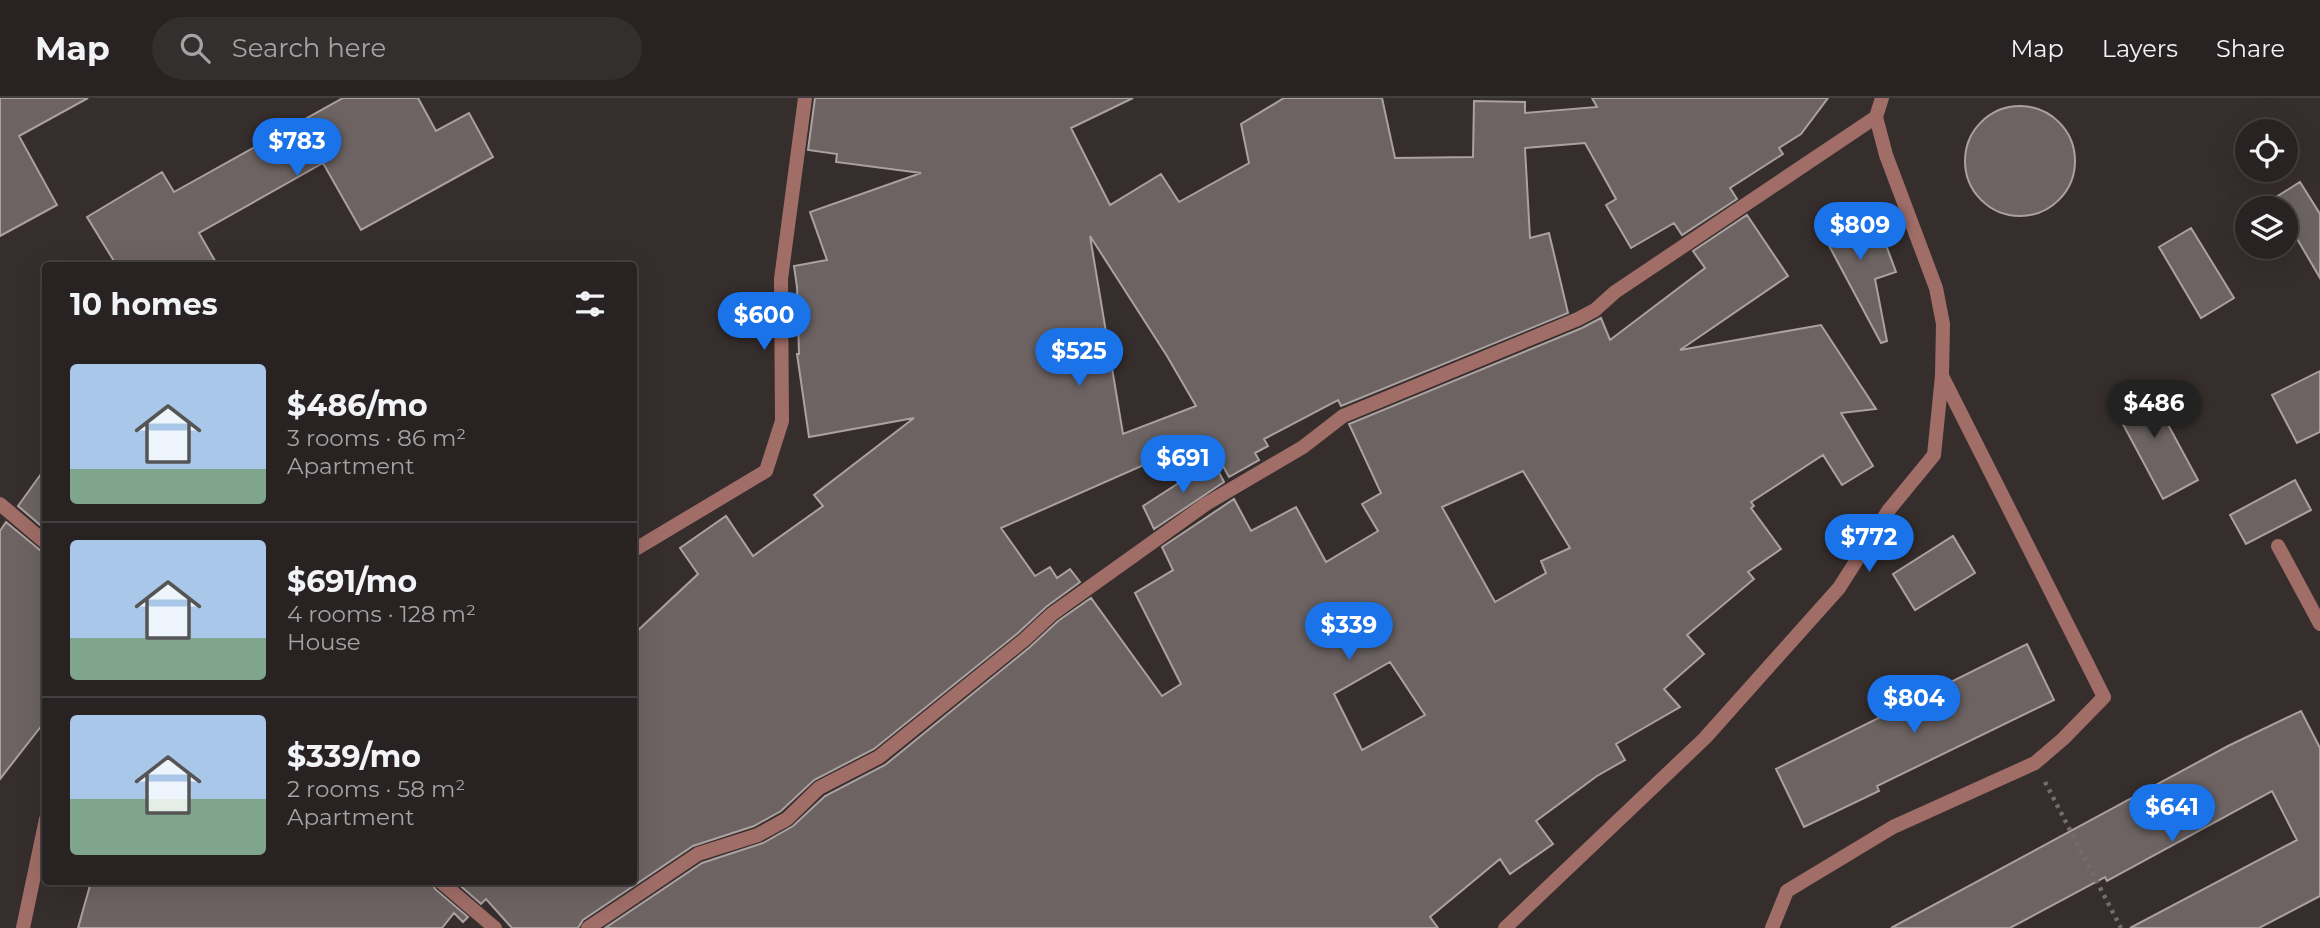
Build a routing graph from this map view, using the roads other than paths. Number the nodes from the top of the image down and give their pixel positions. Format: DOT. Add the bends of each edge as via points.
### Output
graph roads {
  1 [pos="805,98"];
  2 [pos="1882,98"];
  3 [pos="1876,117"];
  4 [pos="1942,376"];
  5 [pos="0,504"];
  6 [pos="42,540"];
  7 [pos="2278,545"];
  8 [pos="637,548"];
  9 [pos="2320,624"];
  10 [pos="42,838"];
  11 [pos="445,885"];
  12 [pos="23,928"];
  13 [pos="495,928"];
  14 [pos="588,928"];
  15 [pos="1506,928"];
  16 [pos="1772,928"];
  1 -- 8 [label="street" via="781,279 782,421 766,471"];
  2 -- 3 [label="street"];
  3 -- 4 [label="street" via="1936,288 1943,324"];
  3 -- 14 [label="street" via="1615,292 1595,310 1343,416 1303,447 1206,504 1052,614 879,757 819,788 787,819 758,835 698,854"];
  4 -- 15 [label="street" via="1934,455 1888,511 1839,589 1705,738"];
  4 -- 16 [label="street" via="2104,697 2035,763 1893,827 1787,891"];
  5 -- 6 [label="street"];
  7 -- 9 [label="street"];
  10 -- 12 [label="street"];
  11 -- 13 [label="street"];
}
